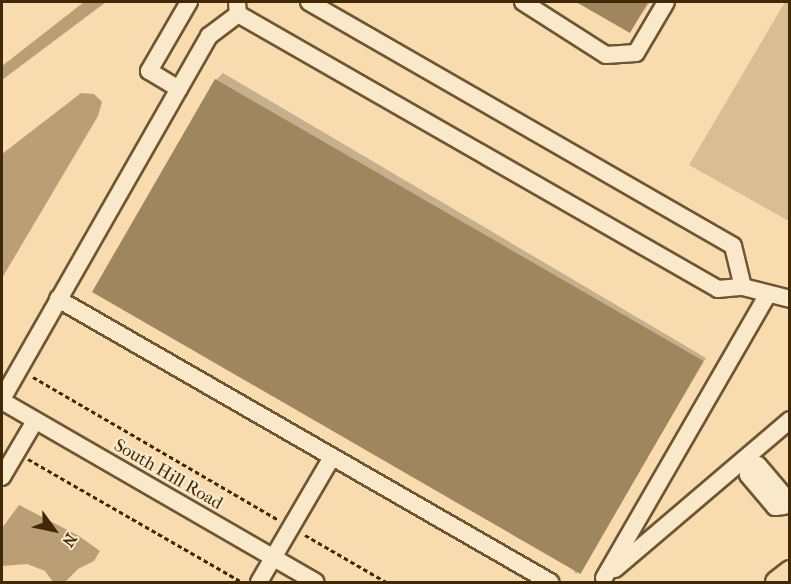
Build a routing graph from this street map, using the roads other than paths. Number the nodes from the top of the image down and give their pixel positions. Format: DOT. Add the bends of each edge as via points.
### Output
graph roads {
  1 [pos="189,2"];
  2 [pos="309,2"];
  3 [pos="523,2"];
  4 [pos="666,2"];
  5 [pos="237,8"];
  6 [pos="179,89"];
  7 [pos="743,287"];
  8 [pos="768,294"];
  9 [pos="58,299"];
  10 [pos="789,299"];
  11 [pos="2,400"];
  12 [pos="789,420"];
  13 [pos="35,421"];
  14 [pos="332,457"];
  15 [pos="747,463"];
  16 [pos="2,477"];
  17 [pos="787,510"];
  18 [pos="273,558"];
  19 [pos="789,571"];
  20 [pos="601,580"];
  21 [pos="259,582"];
  22 [pos="315,582"];
  23 [pos="550,582"];
  24 [pos="776,582"];
  1 -- 6 [label="street" via="149,71"];
  2 -- 7 [label="street" via="733,246"];
  3 -- 4 [label="street" via="606,55 636,53"];
  5 -- 6 [label="street" via="209,36"];
  5 -- 7 [label="street" via="718,289"];
  6 -- 9 [label="street"];
  7 -- 8 [label="street"];
  8 -- 10 [label="street"];
  8 -- 20 [label="street"];
  9 -- 11 [label="street"];
  9 -- 14 [label="street"];
  11 -- 13 [label="street, South Hill Road"];
  12 -- 15 [label="street"];
  13 -- 16 [label="street"];
  13 -- 18 [label="street, South Hill Road"];
  14 -- 18 [label="street"];
  14 -- 23 [label="street"];
  15 -- 17 [label="street" via="748,475 775,507"];
  15 -- 20 [label="street"];
  18 -- 21 [label="street"];
  18 -- 22 [label="street, South Hill Road"];
  19 -- 24 [label="main road"];
}
